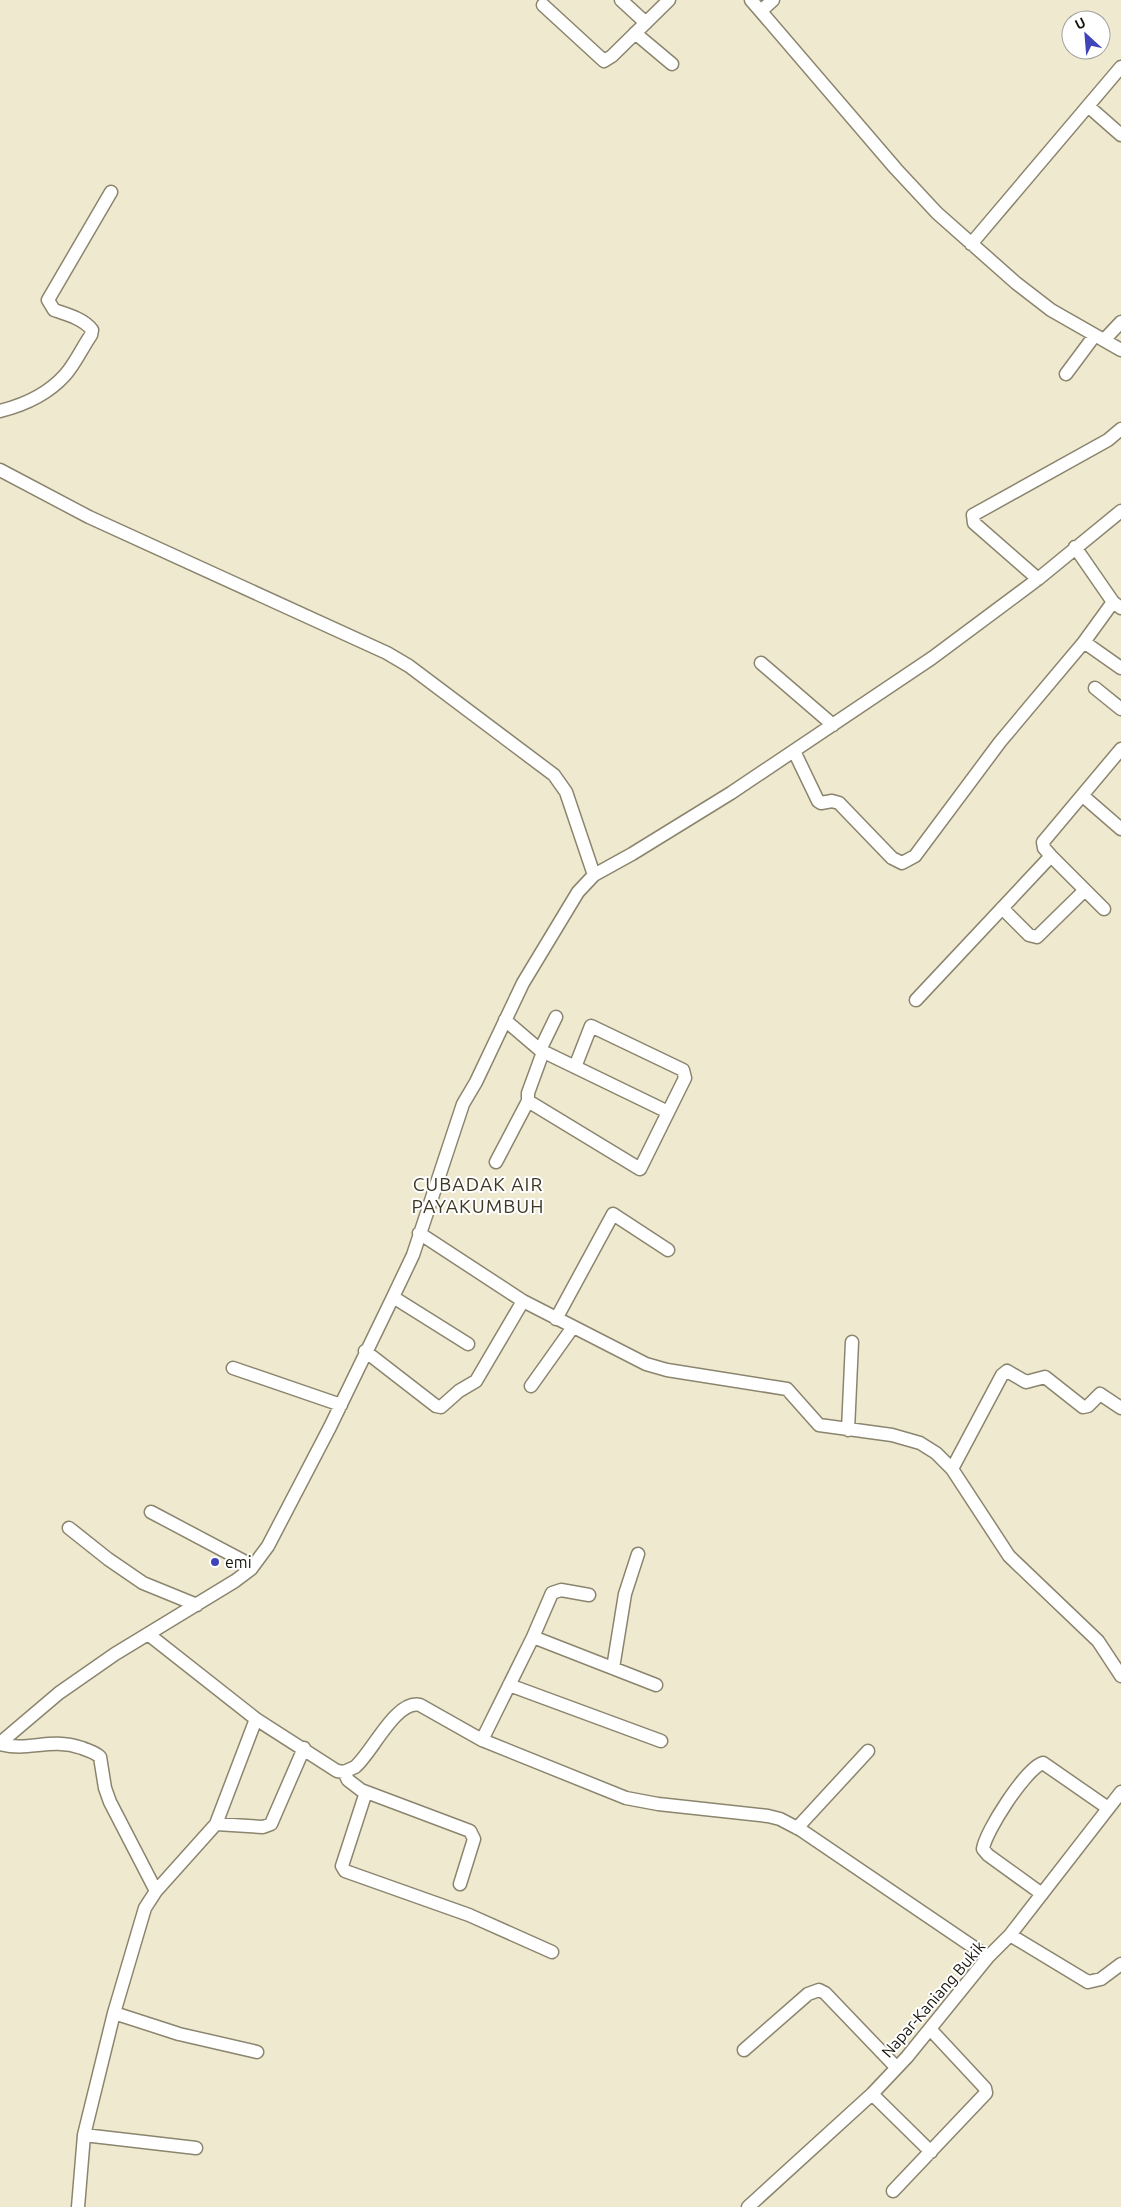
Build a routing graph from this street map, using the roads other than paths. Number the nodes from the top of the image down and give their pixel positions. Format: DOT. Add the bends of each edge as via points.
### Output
graph roads {
  1 [pos="621,0"];
  2 [pos="669,0"];
  3 [pos="751,0"];
  4 [pos="773,0"];
  5 [pos="543,5"];
  6 [pos="760,11"];
  7 [pos="646,23"];
  8 [pos="636,33"];
  9 [pos="672,64"];
  10 [pos="1120,67"];
  11 [pos="1088,106"];
  12 [pos="1121,135"];
  13 [pos="111,192"];
  14 [pos="971,244"];
  15 [pos="1121,322"];
  16 [pos="1100,338"];
  17 [pos="1121,350"];
  18 [pos="1066,374"];
  19 [pos="0,411"];
  20 [pos="1121,430"];
  21 [pos="0,470"];
  22 [pos="1121,511"];
  23 [pos="1075,547"];
  24 [pos="1038,579"];
  25 [pos="1117,605"];
  26 [pos="1084,642"];
  27 [pos="761,663"];
  28 [pos="1121,668"];
  29 [pos="1095,688"];
  30 [pos="1121,709"];
  31 [pos="833,725"];
  32 [pos="1121,750"];
  33 [pos="794,751"];
  34 [pos="1083,796"];
  35 [pos="1121,829"];
  36 [pos="1051,856"];
  37 [pos="594,875"];
  38 [pos="1085,890"];
  39 [pos="1002,908"];
  40 [pos="1104,909"];
  41 [pos="916,1000"];
  42 [pos="556,1018"];
  43 [pos="505,1020"];
  44 [pos="542,1051"];
  45 [pos="574,1067"];
  46 [pos="528,1101"];
  47 [pos="668,1112"];
  48 [pos="496,1162"];
  49 [pos="419,1233"];
  50 [pos="668,1250"];
  51 [pos="393,1297"];
  52 [pos="523,1301"];
  53 [pos="556,1319"];
  54 [pos="573,1327"];
  55 [pos="852,1342"];
  56 [pos="468,1344"];
  57 [pos="365,1351"];
  58 [pos="232,1368"];
  59 [pos="531,1386"];
  60 [pos="341,1405"];
  61 [pos="1121,1408"];
  62 [pos="848,1430"];
  63 [pos="952,1469"];
  64 [pos="151,1512"];
  65 [pos="69,1528"];
  66 [pos="638,1554"];
  67 [pos="253,1566"];
  68 [pos="589,1595"];
  69 [pos="197,1605"];
  70 [pos="148,1634"];
  71 [pos="534,1637"];
  72 [pos="613,1668"];
  73 [pos="1121,1676"];
  74 [pos="509,1685"];
  75 [pos="656,1685"];
  76 [pos="256,1719"];
  77 [pos="482,1740"];
  78 [pos="661,1741"];
  79 [pos="0,1744"];
  80 [pos="304,1748"];
  81 [pos="868,1751"];
  82 [pos="344,1772"];
  83 [pos="366,1792"];
  84 [pos="1121,1792"];
  85 [pos="1108,1808"];
  86 [pos="216,1824"];
  87 [pos="796,1828"];
  88 [pos="460,1884"];
  89 [pos="156,1891"];
  90 [pos="1042,1894"];
  91 [pos="1010,1935"];
  92 [pos="552,1952"];
  93 [pos="988,1957"];
  94 [pos="1121,1964"];
  95 [pos="114,2013"];
  96 [pos="930,2029"];
  97 [pos="744,2050"];
  98 [pos="257,2052"];
  99 [pos="896,2068"];
  100 [pos="872,2094"];
  101 [pos="84,2134"];
  102 [pos="196,2148"];
  103 [pos="930,2152"];
  104 [pos="893,2191"];
  105 [pos="78,2207"];
  106 [pos="748,2207"];
  1 -- 7 [label="street"];
  2 -- 7 [label="street"];
  3 -- 6 [label="street"];
  4 -- 6 [label="street"];
  5 -- 8 [label="street" via="604,61"];
  6 -- 14 [label="street" via="896,169"];
  7 -- 8 [label="street"];
  8 -- 9 [label="street"];
  10 -- 11 [label="street"];
  11 -- 12 [label="street"];
  11 -- 14 [label="street"];
  13 -- 19 [label="street" via="48,300 54,310 89,326 91,335 60,380 28,402"];
  14 -- 16 [label="street" via="1051,310"];
  15 -- 16 [label="street"];
  16 -- 17 [label="street"];
  16 -- 18 [label="street"];
  20 -- 24 [label="street" via="973,515 974,523"];
  21 -- 37 [label="street" via="89,517 396,658 554,775 566,792"];
  22 -- 23 [label="street"];
  23 -- 24 [label="street"];
  23 -- 25 [label="street"];
  24 -- 31 [label="street" via="932,658"];
  25 -- 26 [label="street"];
  26 -- 28 [label="street"];
  26 -- 33 [label="street" via="1000,742 909,861 902,863 892,858 839,803 818,801"];
  27 -- 31 [label="street"];
  29 -- 30 [label="street"];
  31 -- 33 [label="street"];
  32 -- 34 [label="street"];
  33 -- 37 [label="street"];
  34 -- 35 [label="street"];
  34 -- 36 [label="street" via="1043,842"];
  36 -- 38 [label="street"];
  36 -- 39 [label="street"];
  37 -- 43 [label="street" via="578,892 555,927"];
  38 -- 39 [label="street" via="1037,937 1029,935"];
  38 -- 40 [label="street"];
  39 -- 41 [label="street"];
  42 -- 44 [label="street"];
  43 -- 44 [label="street"];
  43 -- 49 [label="street" via="463,1104"];
  44 -- 45 [label="street"];
  44 -- 46 [label="street"];
  45 -- 47 [label="street"];
  45 -- 47 [label="street" via="591,1026 682,1070 684,1078"];
  46 -- 47 [label="street" via="640,1169"];
  46 -- 48 [label="street"];
  49 -- 51 [label="street" via="413,1255"];
  49 -- 52 [label="street"];
  50 -- 53 [label="street" via="612,1214"];
  51 -- 56 [label="street"];
  51 -- 57 [label="street"];
  52 -- 53 [label="street"];
  52 -- 57 [label="street" via="476,1381 441,1407"];
  53 -- 54 [label="street"];
  54 -- 59 [label="street"];
  54 -- 62 [label="street" via="655,1367 787,1389 819,1425"];
  55 -- 62 [label="street"];
  57 -- 60 [label="street"];
  58 -- 60 [label="street"];
  60 -- 67 [label="street" via="268,1546"];
  61 -- 63 [label="street" via="1100,1394 1083,1407 1046,1376 1026,1382 1006,1371"];
  62 -- 63 [label="street" via="892,1435 920,1443"];
  63 -- 73 [label="street" via="1008,1556 1098,1641"];
  64 -- 67 [label="street"];
  65 -- 69 [label="street" via="143,1583"];
  66 -- 72 [label="street" via="626,1594"];
  67 -- 69 [label="street"];
  68 -- 71 [label="street" via="561,1590 554,1592"];
  69 -- 70 [label="street"];
  70 -- 76 [label="street"];
  70 -- 79 [label="street" via="59,1693"];
  71 -- 72 [label="street"];
  71 -- 74 [label="street"];
  72 -- 75 [label="street"];
  74 -- 77 [label="street"];
  74 -- 78 [label="street"];
  76 -- 80 [label="street"];
  76 -- 86 [label="street"];
  77 -- 82 [label="street" via="420,1705 410,1704 399,1712 358,1765"];
  77 -- 87 [label="street" via="626,1798 768,1816"];
  79 -- 89 [label="street" via="18,1748 59,1742 100,1757 110,1802"];
  80 -- 82 [label="street" via="329,1767"];
  80 -- 86 [label="street" via="271,1824 263,1827"];
  81 -- 87 [label="street"];
  82 -- 83 [label="street" via="353,1785"];
  83 -- 88 [label="street" via="470,1831 474,1839"];
  83 -- 92 [label="street" via="342,1866 345,1872 468,1915"];
  84 -- 85 [label="street, Napar-Kaniang Bukik"];
  85 -- 90 [label="street, Napar-Kaniang Bukik"];
  85 -- 90 [label="street" via="1043,1763 1034,1768 1012,1794 984,1850"];
  86 -- 89 [label="street"];
  87 -- 93 [label="street"];
  89 -- 95 [label="street" via="145,1908"];
  90 -- 91 [label="street, Napar-Kaniang Bukik"];
  91 -- 93 [label="street, Napar-Kaniang Bukik"];
  91 -- 94 [label="street" via="1088,1982 1101,1980"];
  93 -- 96 [label="street, Napar-Kaniang Bukik"];
  95 -- 98 [label="street" via="179,2034"];
  95 -- 101 [label="street"];
  96 -- 99 [label="street, Napar-Kaniang Bukik"];
  96 -- 103 [label="street" via="985,2088 986,2093"];
  97 -- 99 [label="street" via="808,1994 820,1990"];
  99 -- 100 [label="street, Napar-Kaniang Bukik"];
  100 -- 103 [label="street"];
  100 -- 106 [label="street, Napar-Kaniang Bukik"];
  101 -- 102 [label="street"];
  101 -- 105 [label="street"];
  103 -- 104 [label="street"];
}
